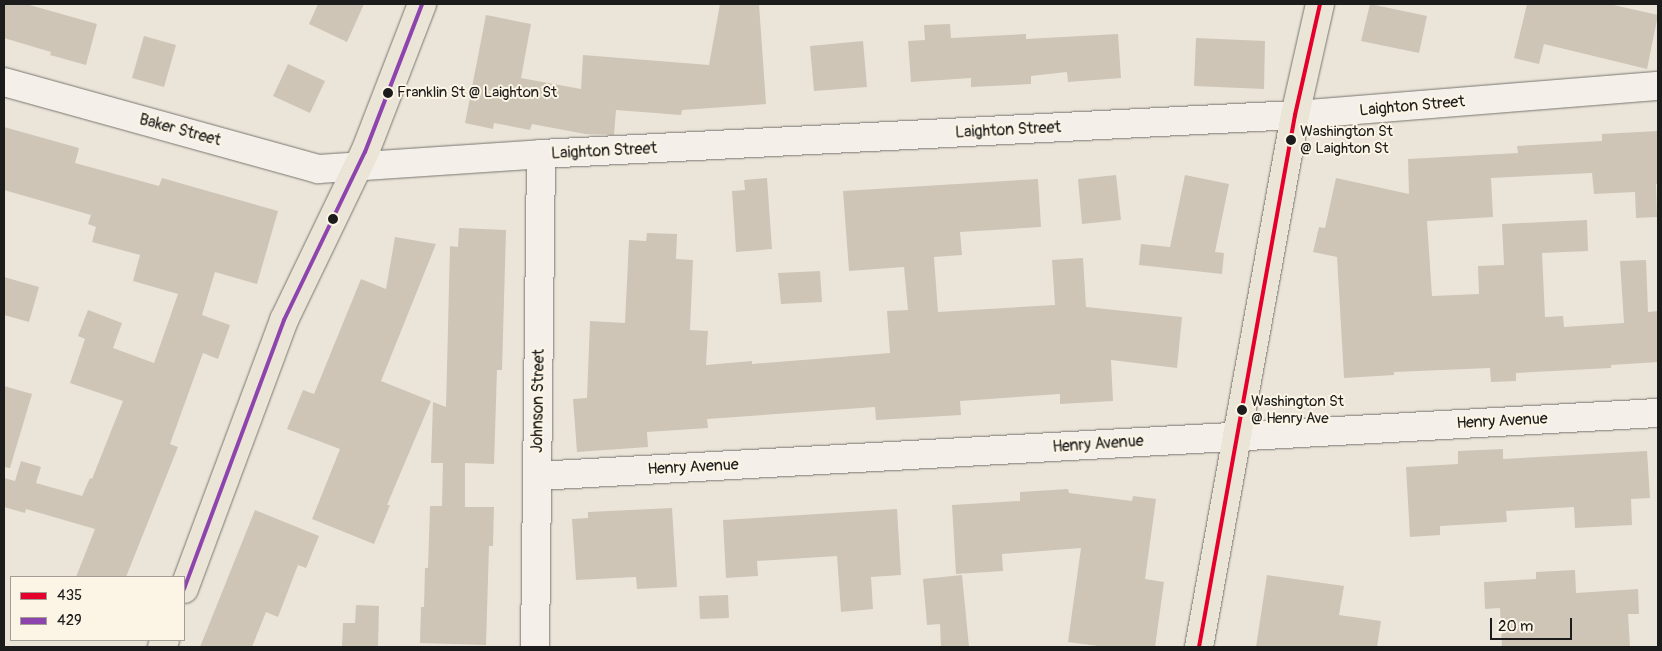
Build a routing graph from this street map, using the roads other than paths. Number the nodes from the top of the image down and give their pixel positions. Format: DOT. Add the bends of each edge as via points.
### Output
graph roads {
  1 [pos="422,4"];
  2 [pos="1320,4"];
  3 [pos="4,82"];
  4 [pos="1658,86"];
  5 [pos="1295,115"];
  6 [pos="541,154"];
  7 [pos="357,166"];
  8 [pos="1658,413"];
  9 [pos="1237,435"];
  10 [pos="537,476"];
  11 [pos="185,586"];
  12 [pos="535,647"];
  13 [pos="1199,647"];
  1 -- 7 [label="main road"];
  2 -- 5 [label="main road"];
  3 -- 7 [label="street, Baker Street" via="318,169"];
  4 -- 5 [label="street, Laighton Street"];
  5 -- 6 [label="street, Laighton Street"];
  5 -- 9 [label="main road"];
  6 -- 7 [label="street, Laighton Street"];
  6 -- 10 [label="street, Johnson Street"];
  7 -- 11 [label="main road" via="284,320"];
  8 -- 9 [label="street, Henry Avenue"];
  9 -- 10 [label="street, Henry Avenue"];
  9 -- 13 [label="main road"];
  10 -- 12 [label="street, Johnson Street"];
}
